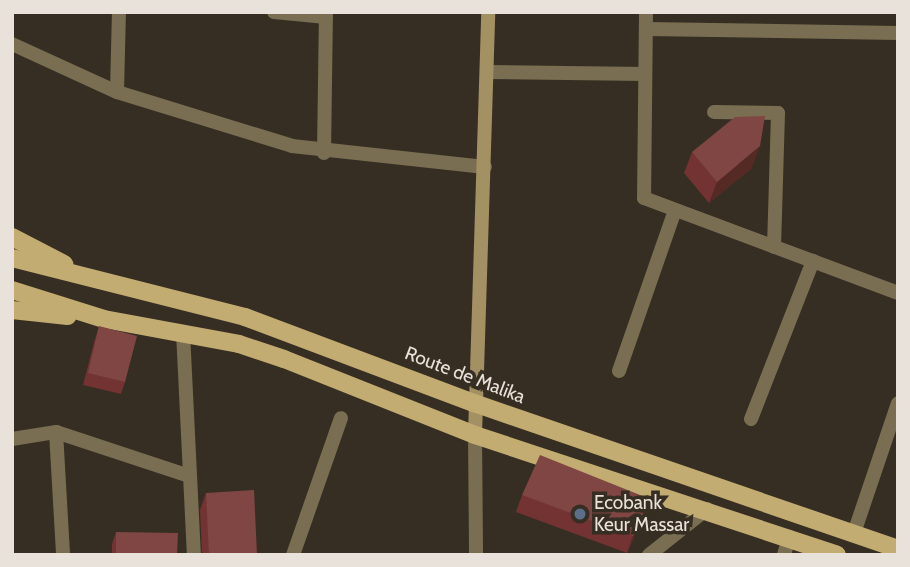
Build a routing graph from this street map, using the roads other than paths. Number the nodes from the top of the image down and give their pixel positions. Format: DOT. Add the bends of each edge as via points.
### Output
graph roads {
  1 [pos="119,12"];
  2 [pos="274,12"];
  3 [pos="488,12"];
  4 [pos="646,12"];
  5 [pos="326,15"];
  6 [pos="646,29"];
  7 [pos="898,33"];
  8 [pos="12,44"];
  9 [pos="488,72"];
  10 [pos="645,74"];
  11 [pos="117,92"];
  12 [pos="714,112"];
  13 [pos="324,153"];
  14 [pos="485,167"];
  15 [pos="676,210"];
  16 [pos="12,237"];
  17 [pos="774,247"];
  18 [pos="12,258"];
  19 [pos="813,261"];
  20 [pos="95,281"];
  21 [pos="12,290"];
  22 [pos="898,293"];
  23 [pos="12,310"];
  24 [pos="104,319"];
  25 [pos="183,332"];
  26 [pos="619,371"];
  27 [pos="474,403"];
  28 [pos="898,403"];
  29 [pos="341,418"];
  30 [pos="751,419"];
  31 [pos="56,432"];
  32 [pos="475,435"];
  33 [pos="14,437"];
  34 [pos="189,476"];
  35 [pos="707,509"];
  36 [pos="854,533"];
  37 [pos="789,537"];
  38 [pos="898,549"];
  39 [pos="63,555"];
  40 [pos="194,555"];
  41 [pos="293,555"];
  42 [pos="476,555"];
  43 [pos="649,555"];
  44 [pos="783,555"];
  45 [pos="837,555"];
  1 -- 11 [label="street"];
  2 -- 5 [label="street"];
  3 -- 9 [label="street"];
  4 -- 6 [label="street"];
  5 -- 13 [label="street"];
  6 -- 7 [label="street"];
  6 -- 10 [label="street"];
  8 -- 11 [label="street"];
  9 -- 10 [label="street"];
  9 -- 14 [label="street"];
  10 -- 15 [label="street" via="644,198"];
  11 -- 13 [label="street"];
  12 -- 17 [label="street" via="778,113"];
  13 -- 14 [label="street"];
  14 -- 27 [label="street"];
  15 -- 17 [label="street"];
  15 -- 26 [label="street"];
  16 -- 20 [label="main road"];
  17 -- 19 [label="street"];
  18 -- 20 [label="main road, Route de Malika"];
  19 -- 22 [label="street"];
  19 -- 30 [label="street"];
  20 -- 27 [label="main road, Route de Malika" via="245,317"];
  21 -- 24 [label="main road"];
  23 -- 24 [label="main road"];
  24 -- 25 [label="main road"];
  25 -- 32 [label="main road" via="284,359"];
  25 -- 34 [label="street"];
  27 -- 32 [label="street"];
  27 -- 36 [label="main road, Route de Malika"];
  28 -- 36 [label="street"];
  29 -- 41 [label="street"];
  31 -- 33 [label="street"];
  31 -- 34 [label="street"];
  31 -- 39 [label="street"];
  32 -- 35 [label="main road"];
  32 -- 42 [label="street"];
  34 -- 40 [label="street"];
  35 -- 37 [label="main road"];
  35 -- 43 [label="street"];
  36 -- 38 [label="main road, Route de Malika"];
  37 -- 44 [label="street"];
  37 -- 45 [label="main road"];
}
